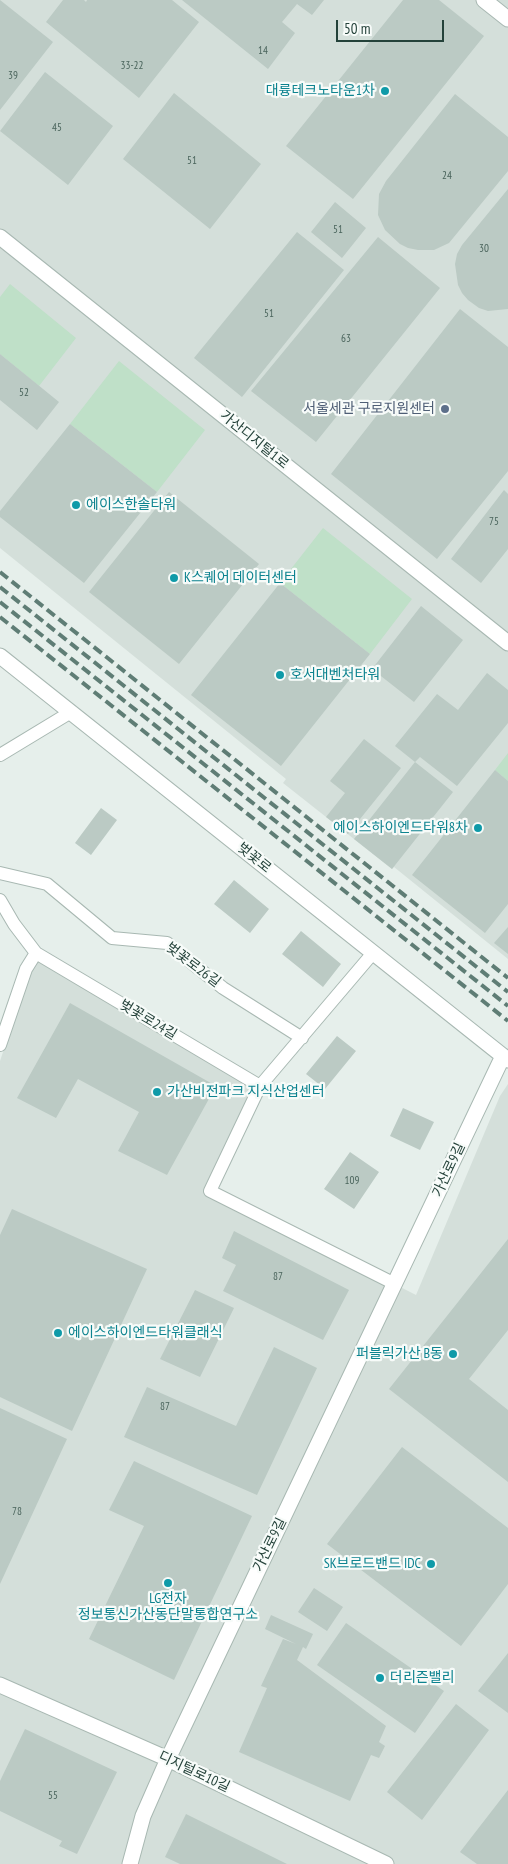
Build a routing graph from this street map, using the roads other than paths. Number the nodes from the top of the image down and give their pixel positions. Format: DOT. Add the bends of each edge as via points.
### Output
graph roads {
  1 [pos="484,0"];
  2 [pos="508,19"];
  3 [pos="0,237"];
  4 [pos="508,643"];
  5 [pos="0,656"];
  6 [pos="71,712"];
  7 [pos="0,755"];
  8 [pos="0,873"];
  9 [pos="0,900"];
  10 [pos="36,954"];
  11 [pos="374,954"];
  12 [pos="302,1038"];
  13 [pos="0,1045"];
  14 [pos="506,1058"];
  15 [pos="260,1086"];
  16 [pos="394,1284"];
  17 [pos="0,1685"];
  18 [pos="168,1759"];
  19 [pos="130,1864"];
  20 [pos="386,1864"];
  1 -- 2 [label="street"];
  3 -- 4 [label="street, 가산디지털1로"];
  5 -- 6 [label="street, 벚꽃로"];
  6 -- 7 [label="street"];
  6 -- 11 [label="street, 벚꽃로"];
  8 -- 12 [label="street, 벚꽃로26길" via="47,884 112,938 168,943 223,988"];
  9 -- 10 [label="street"];
  10 -- 13 [label="street" via="26,969"];
  10 -- 15 [label="street, 벚꽃로24길"];
  11 -- 12 [label="street"];
  11 -- 14 [label="street, 벚꽃로"];
  12 -- 15 [label="street"];
  14 -- 16 [label="street, 가산로9길"];
  15 -- 16 [label="street" via="210,1191"];
  16 -- 18 [label="street, 가산로9길"];
  17 -- 18 [label="street, 디지털로10길"];
  18 -- 19 [label="street, 가산로9길" via="143,1816"];
  18 -- 20 [label="street, 디지털로10길"];
}
